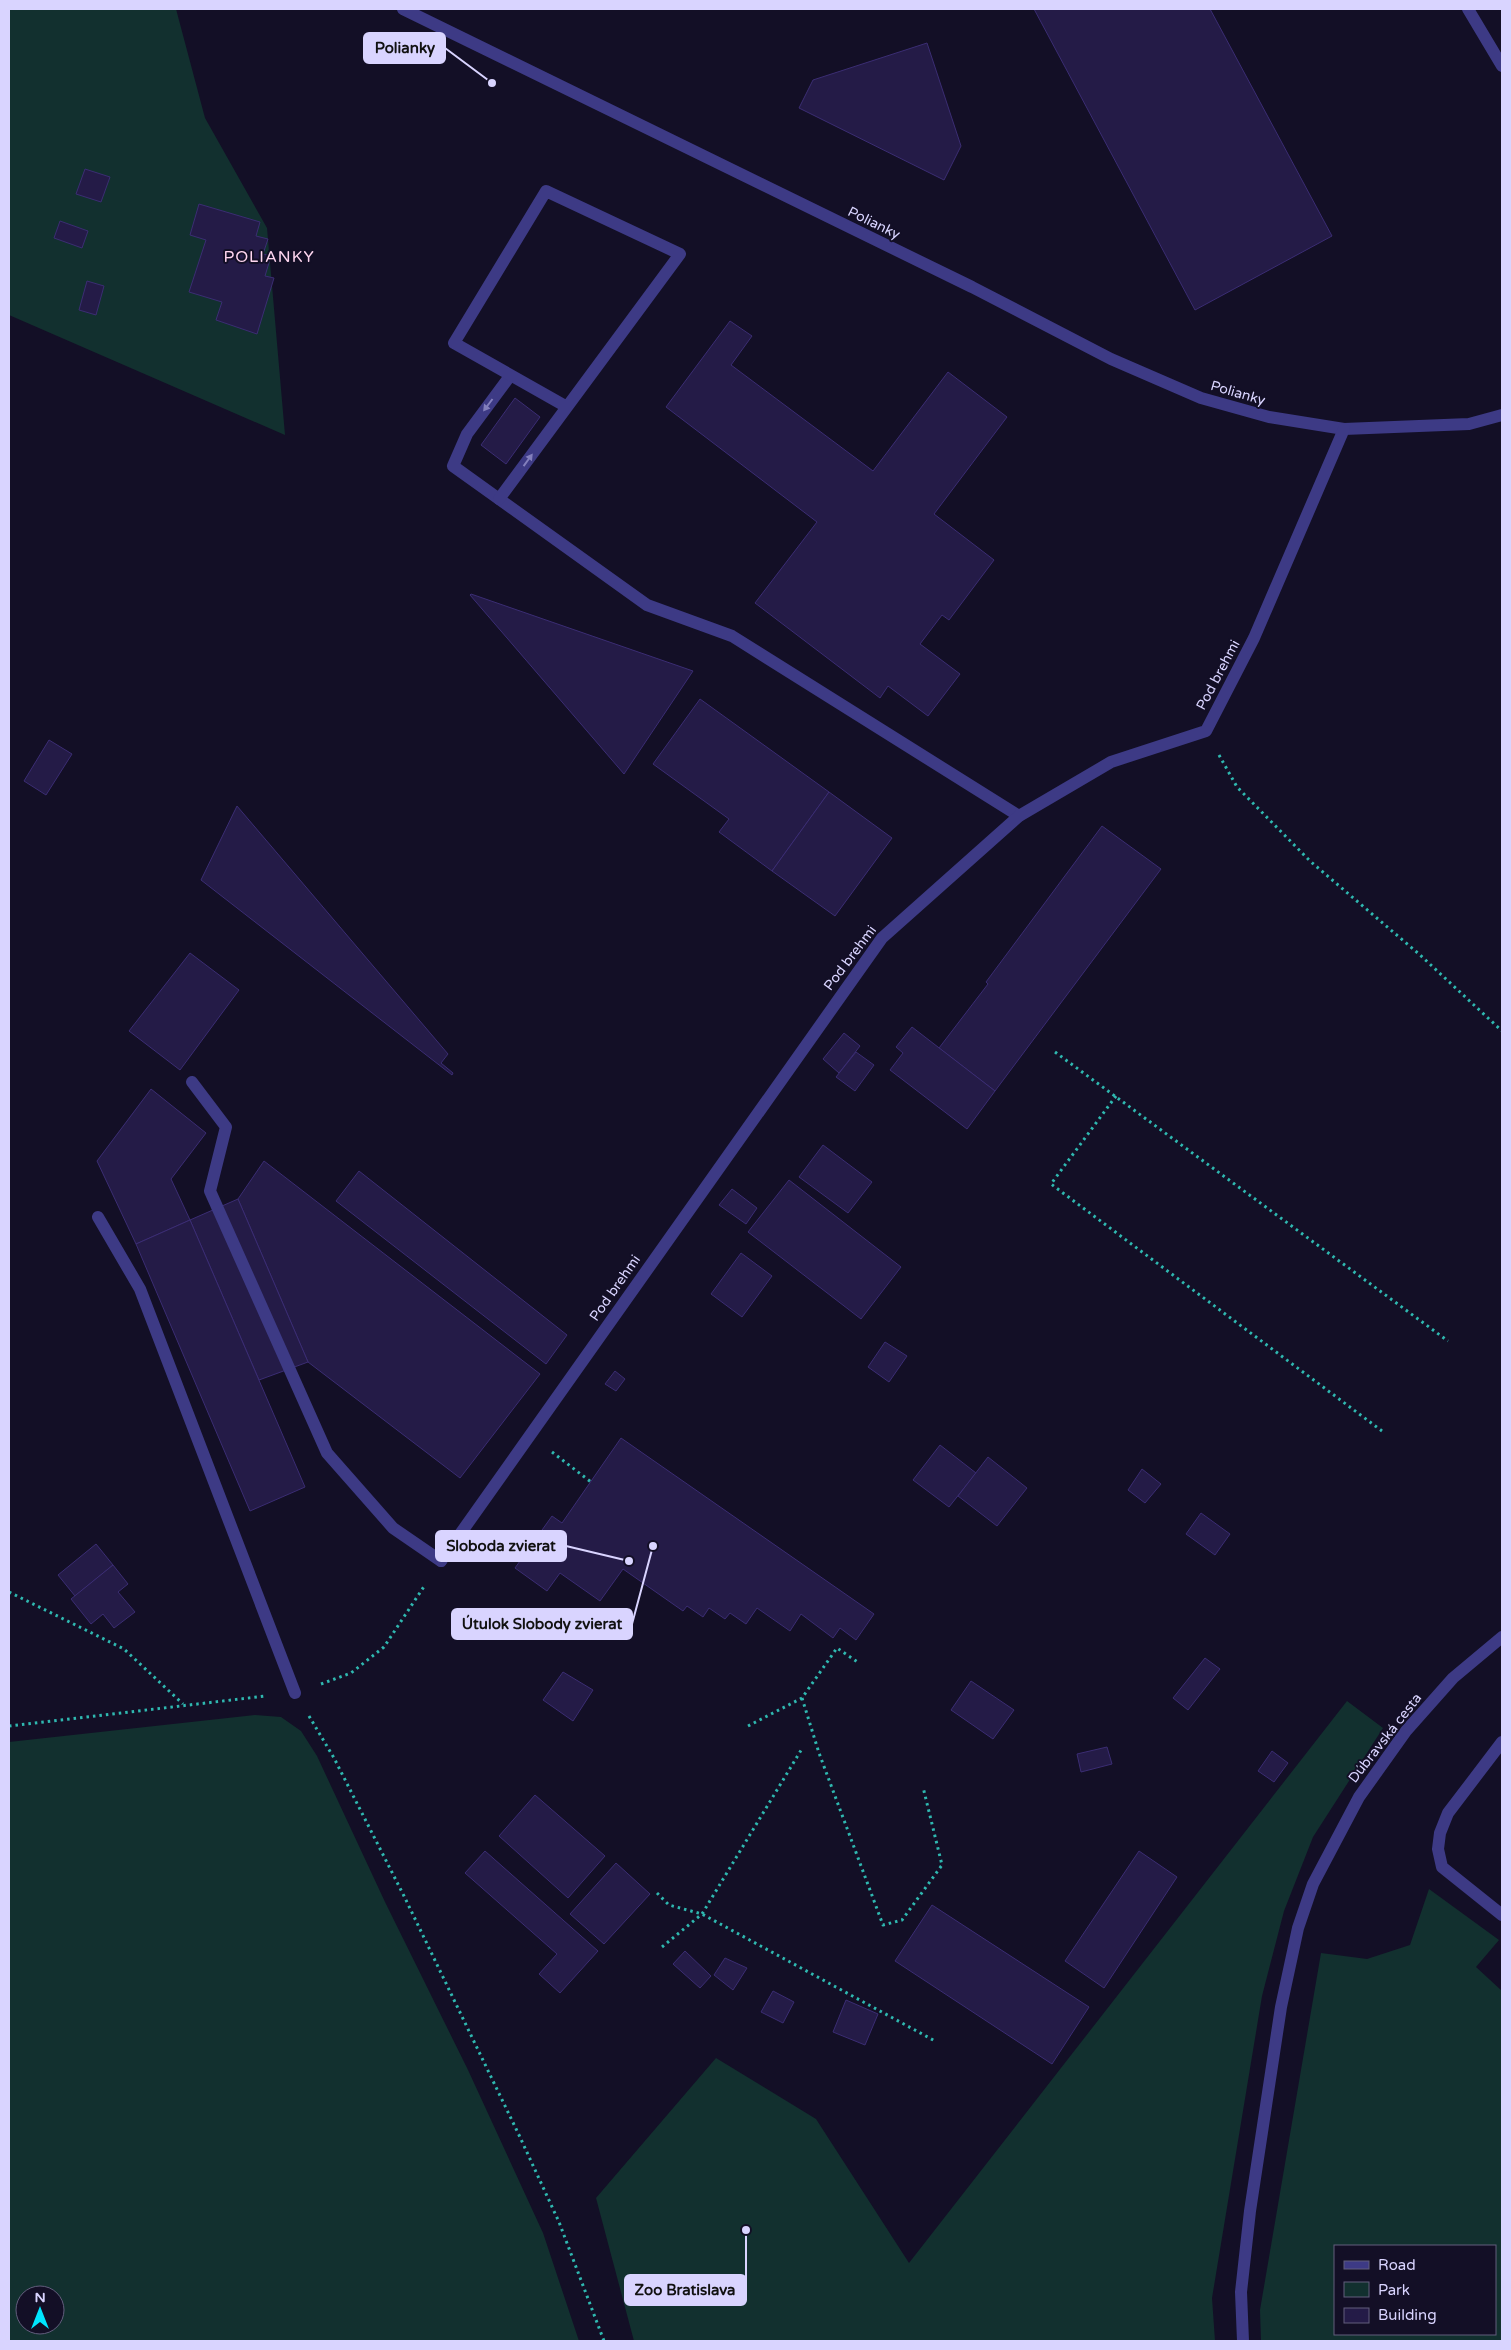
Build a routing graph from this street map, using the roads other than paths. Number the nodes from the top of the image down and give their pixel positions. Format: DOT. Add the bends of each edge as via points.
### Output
graph roads {
  1 [pos="403,9"];
  2 [pos="1468,9"];
  3 [pos="1502,66"];
  4 [pos="510,376"];
  5 [pos="567,407"];
  6 [pos="1502,416"];
  7 [pos="1344,429"];
  8 [pos="499,499"];
  9 [pos="1019,816"];
  10 [pos="192,1082"];
  11 [pos="98,1217"];
  12 [pos="1502,1637"];
  13 [pos="295,1693"];
  14 [pos="1502,1742"];
  15 [pos="1502,1915"];
  16 [pos="1243,2341"];
  1 -- 7 [label="street, Polianky" via="972,287 1111,359 1201,398 1269,417"];
  2 -- 3 [label="street"];
  4 -- 5 [label="street"];
  4 -- 5 [label="street" via="454,343 546,191 680,254"];
  4 -- 8 [label="street, one-way" via="467,434 453,466"];
  8 -- 5 [label="street, one-way"];
  6 -- 7 [label="street, Polianky" via="1470,424"];
  7 -- 9 [label="street, Pod brehmi" via="1254,638 1206,731 1111,762"];
  8 -- 9 [label="street" via="647,605 732,636"];
  9 -- 10 [label="street, Pod brehmi" via="882,938 441,1561 392,1528 327,1453 210,1191 226,1127"];
  11 -- 13 [label="street" via="140,1289"];
  12 -- 16 [label="street, Dúbravská cesta" via="1453,1678 1406,1731 1359,1797 1313,1884 1298,1928 1282,1998 1250,2211 1241,2292"];
  14 -- 15 [label="street" via="1448,1813 1438,1849 1442,1867"];
}
